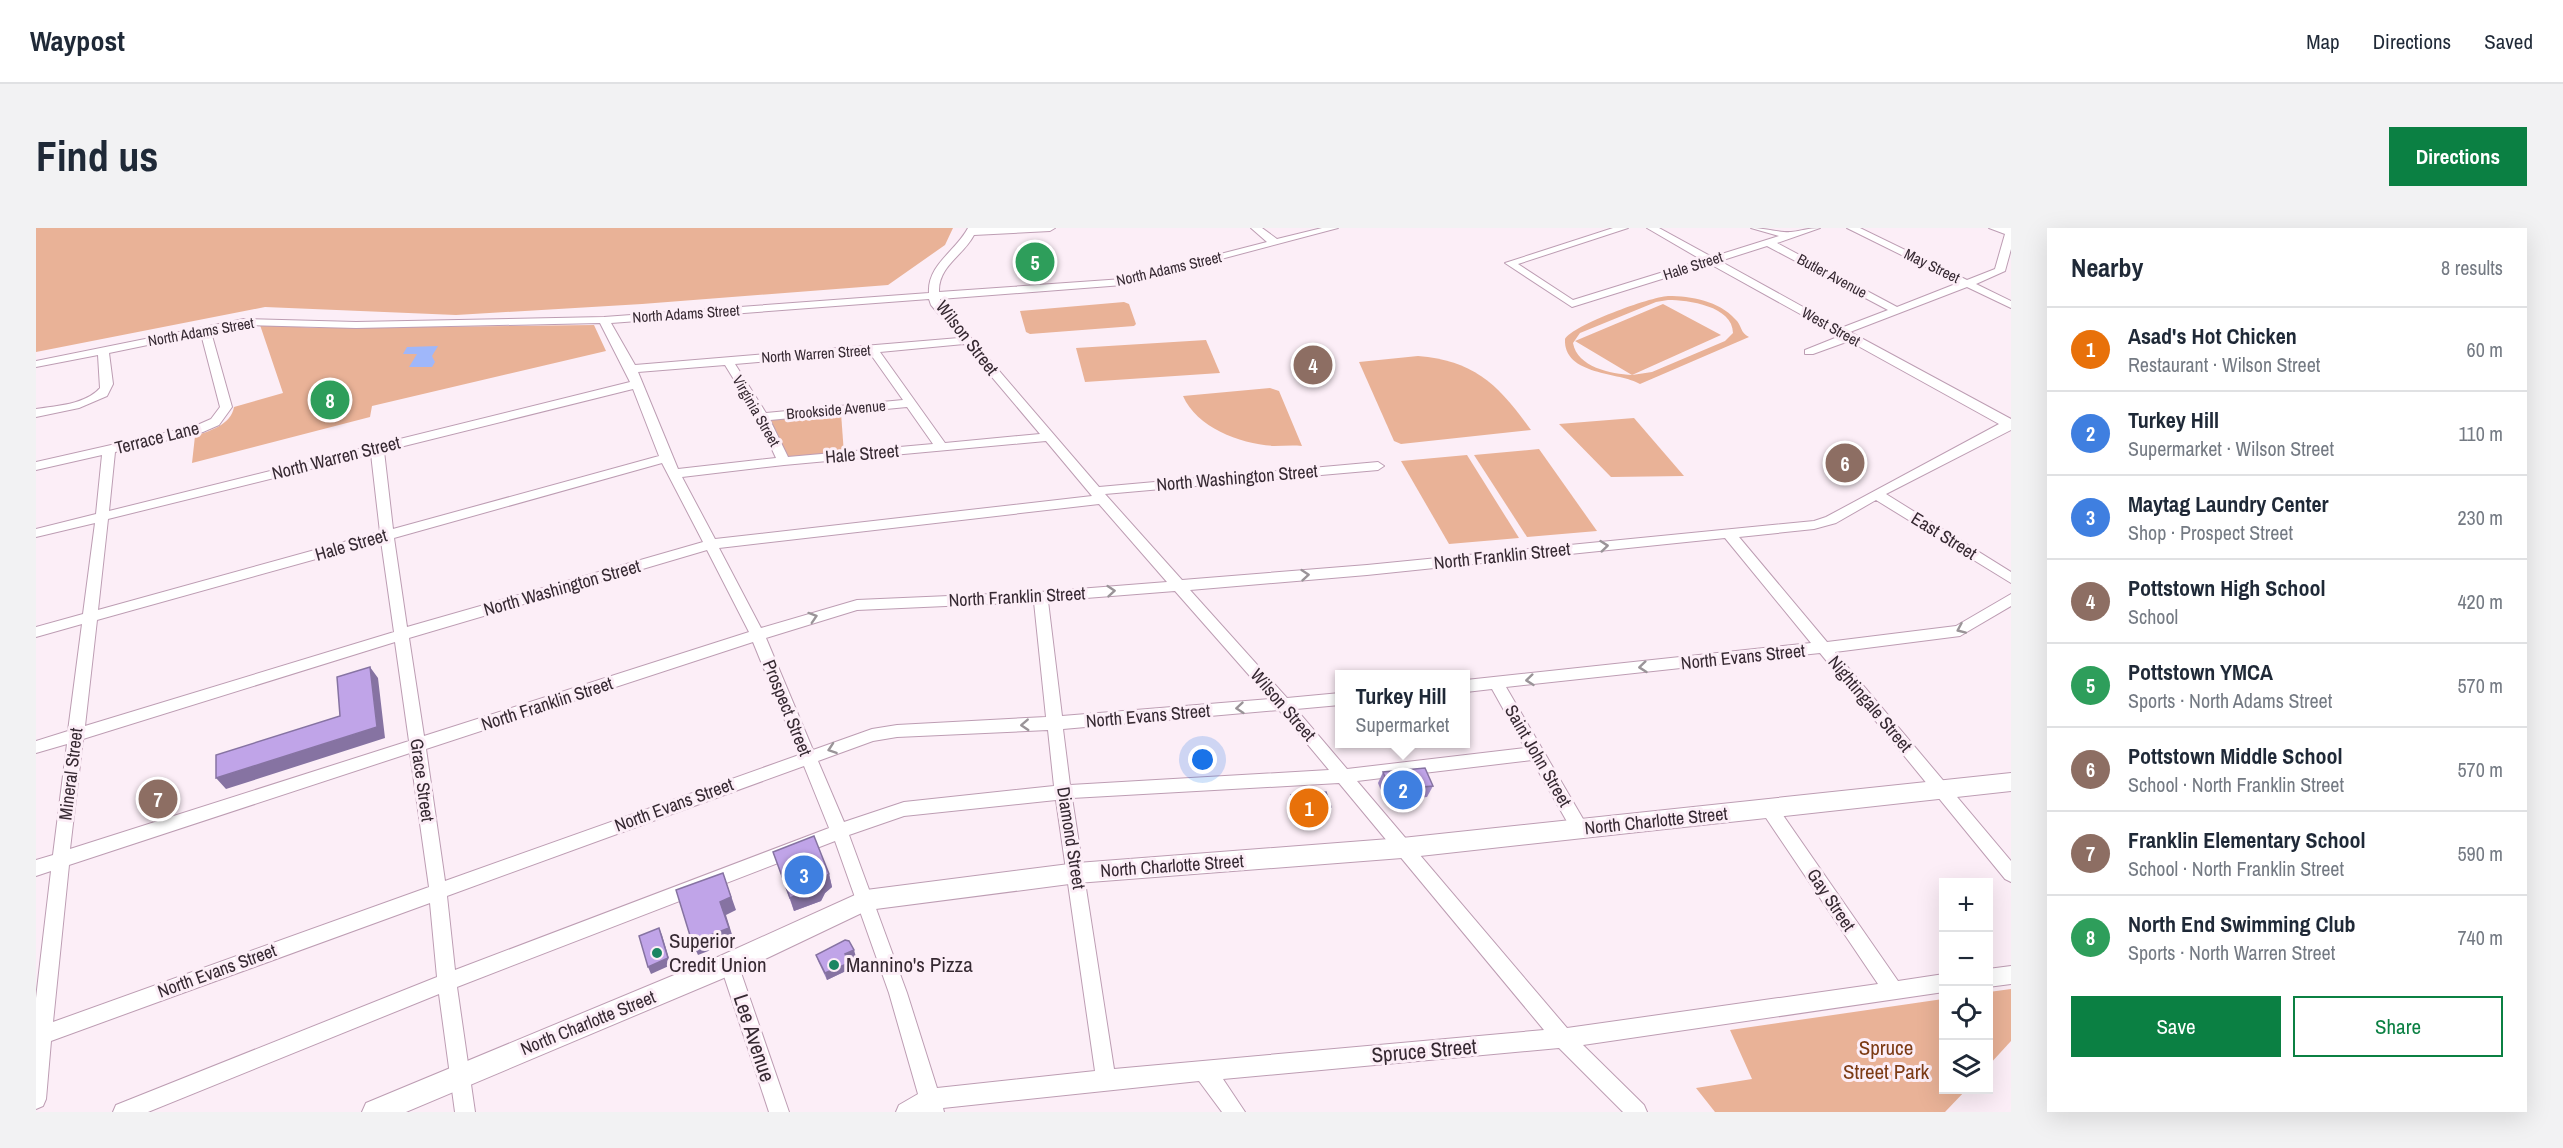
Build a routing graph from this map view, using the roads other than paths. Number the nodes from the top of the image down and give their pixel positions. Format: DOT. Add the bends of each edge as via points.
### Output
graph roads {
  1 [pos="1050,228"];
  2 [pos="1256,228"];
  3 [pos="1333,228"];
  4 [pos="1623,228"];
  5 [pos="1652,228"];
  6 [pos="1756,228"];
  7 [pos="1815,228"];
  8 [pos="1852,228"];
  9 [pos="1994,228"];
  10 [pos="972,230"];
  11 [pos="2011,232"];
  12 [pos="1790,236"];
  13 [pos="1275,243"];
  14 [pos="1769,243"];
  15 [pos="1710,261"];
  16 [pos="2006,272"];
  17 [pos="1968,284"];
  18 [pos="934,296"];
  19 [pos="2011,305"];
  20 [pos="1895,310"];
  21 [pos="604,320"];
  22 [pos="205,329"];
  23 [pos="1845,335"];
  24 [pos="966,341"];
  25 [pos="103,350"];
  26 [pos="873,350"];
  27 [pos="1809,352"];
  28 [pos="728,361"];
  29 [pos="36,364"];
  30 [pos="631,369"];
  31 [pos="637,384"];
  32 [pos="909,403"];
  33 [pos="36,413"];
  34 [pos="763,417"];
  35 [pos="2010,424"];
  36 [pos="1050,437"];
  37 [pos="942,447"];
  38 [pos="377,448"];
  39 [pos="109,450"];
  40 [pos="666,458"];
  41 [pos="784,461"];
  42 [pos="36,466"];
  43 [pos="1378,466"];
  44 [pos="674,474"];
  45 [pos="1876,494"];
  46 [pos="1099,495"];
  47 [pos="102,516"];
  48 [pos="36,533"];
  49 [pos="1729,534"];
  50 [pos="387,535"];
  51 [pos="711,544"];
  52 [pos="2011,578"];
  53 [pos="1179,585"];
  54 [pos="1040,597"];
  55 [pos="2011,599"];
  56 [pos="89,618"];
  57 [pos="36,632"];
  58 [pos="403,634"];
  59 [pos="757,634"];
  60 [pos="1823,648"];
  61 [pos="1496,683"];
  62 [pos="1470,686"];
  63 [pos="1335,700"];
  64 [pos="1284,705"];
  65 [pos="1056,723"];
  66 [pos="76,735"];
  67 [pos="36,747"];
  68 [pos="417,747"];
  69 [pos="1536,753"];
  70 [pos="807,758"];
  71 [pos="1343,776"];
  72 [pos="2011,782"];
  73 [pos="1942,791"];
  74 [pos="1063,792"];
  75 [pos="1770,810"];
  76 [pos="1580,829"];
  77 [pos="840,833"];
  78 [pos="1402,848"];
  79 [pos="59,860"];
  80 [pos="36,868"];
  81 [pos="1077,873"];
  82 [pos="2011,874"];
  83 [pos="438,891"];
  84 [pos="866,900"];
  85 [pos="729,964"];
  86 [pos="2011,975"];
  87 [pos="1993,977"];
  88 [pos="447,982"];
  89 [pos="1939,984"];
  90 [pos="1893,990"];
  91 [pos="39,1036"];
  92 [pos="1563,1038"];
  93 [pos="1204,1071"];
  94 [pos="459,1075"];
  95 [pos="1106,1080"];
  96 [pos="36,1099"];
  97 [pos="931,1105"];
  98 [pos="123,1112"];
  99 [pos="375,1112"];
  100 [pos="465,1112"];
  101 [pos="779,1112"];
  102 [pos="906,1112"];
  103 [pos="1235,1112"];
  104 [pos="1637,1112"];
  1 -- 10 [label="street"];
  2 -- 13 [label="street"];
  3 -- 13 [label="street, North Adams Street"];
  4 -- 15 [label="street, Hale Street" via="1510,263 1572,304"];
  5 -- 15 [label="street, West Street"];
  6 -- 12 [label="street"];
  7 -- 12 [label="street, Hale Street"];
  8 -- 17 [label="street, May Street"];
  9 -- 11 [label="street"];
  10 -- 18 [label="street" via="939,268 933,282"];
  11 -- 16 [label="street"];
  12 -- 14 [label="street, Hale Street"];
  13 -- 18 [label="street, North Adams Street" via="1131,281"];
  14 -- 15 [label="street, Hale Street"];
  14 -- 20 [label="street, Butler Avenue"];
  15 -- 23 [label="street, West Street"];
  16 -- 17 [label="street"];
  17 -- 19 [label="street, May Street"];
  17 -- 20 [label="street"];
  18 -- 21 [label="street, North Adams Street"];
  18 -- 24 [label="street, Wilson Street" via="935,303"];
  20 -- 23 [label="street"];
  21 -- 22 [label="street, North Adams Street" via="345,326 251,322"];
  21 -- 30 [label="street, Prospect Street"];
  22 -- 25 [label="street, North Adams Street"];
  22 -- 39 [label="street, Terrace Lane" via="225,412 199,429"];
  23 -- 27 [label="street"];
  23 -- 35 [label="street, West Street"];
  24 -- 26 [label="street, North Warren Street"];
  24 -- 36 [label="street, Wilson Street"];
  25 -- 29 [label="street, North Adams Street"];
  25 -- 33 [label="street" via="107,387 103,394 86,402"];
  26 -- 28 [label="street, North Warren Street"];
  26 -- 32 [label="street"];
  28 -- 30 [label="street, North Warren Street"];
  28 -- 34 [label="street, Virginia Street"];
  30 -- 31 [label="street, Prospect Street"];
  31 -- 38 [label="street, North Warren Street"];
  31 -- 40 [label="street, Prospect Street"];
  32 -- 34 [label="street, Brookside Avenue"];
  32 -- 37 [label="street"];
  34 -- 41 [label="street, Virginia Street"];
  35 -- 45 [label="street, North Franklin Street"];
  36 -- 37 [label="street, Hale Street"];
  36 -- 46 [label="street, Wilson Street"];
  37 -- 41 [label="street, Hale Street"];
  38 -- 47 [label="street, North Warren Street"];
  38 -- 50 [label="street, Grace Street"];
  39 -- 42 [label="street, Terrace Lane"];
  39 -- 47 [label="street, Mineral Street"];
  40 -- 44 [label="street, Prospect Street"];
  40 -- 50 [label="street, Hale Street"];
  41 -- 44 [label="street, Hale Street"];
  43 -- 46 [label="street, North Washington Street"];
  44 -- 51 [label="street, Prospect Street"];
  45 -- 49 [label="street, North Franklin Street" via="1831,520 1814,525"];
  45 -- 52 [label="street, East Street"];
  46 -- 51 [label="street, North Washington Street"];
  46 -- 53 [label="street, Wilson Street"];
  47 -- 48 [label="street, North Warren Street"];
  47 -- 56 [label="street, Mineral Street"];
  53 -- 49 [label="street, North Franklin Street, one-way"];
  49 -- 60 [label="street, Nightingale Street"];
  50 -- 56 [label="street, Hale Street"];
  50 -- 58 [label="street, Grace Street"];
  51 -- 58 [label="street, North Washington Street"];
  51 -- 59 [label="street, Prospect Street"];
  54 -- 53 [label="street, North Franklin Street, one-way"];
  53 -- 64 [label="street, Wilson Street"];
  59 -- 54 [label="street, North Franklin Street, one-way" via="857,605"];
  54 -- 65 [label="street, Diamond Street"];
  55 -- 60 [label="street, North Evans Street, one-way" via="1960,631"];
  56 -- 57 [label="street, Hale Street"];
  56 -- 66 [label="street, Mineral Street"];
  58 -- 66 [label="street, North Washington Street"];
  58 -- 68 [label="street, Grace Street"];
  59 -- 68 [label="street, North Franklin Street"];
  59 -- 70 [label="street, Prospect Street"];
  60 -- 61 [label="street, North Evans Street, one-way"];
  60 -- 73 [label="street, Nightingale Street"];
  61 -- 62 [label="street, North Evans Street"];
  61 -- 69 [label="street, Saint John Street"];
  63 -- 64 [label="street, North Evans Street"];
  64 -- 65 [label="street, North Evans Street, one-way"];
  64 -- 71 [label="street, Wilson Street"];
  65 -- 70 [label="street, North Evans Street, one-way" via="897,731 872,735"];
  65 -- 74 [label="street, Diamond Street"];
  66 -- 67 [label="street, North Washington Street"];
  66 -- 79 [label="street, Mineral Street"];
  68 -- 79 [label="street, North Franklin Street"];
  68 -- 83 [label="street, Grace Street"];
  69 -- 71 [label="street"];
  69 -- 76 [label="street, Saint John Street"];
  70 -- 77 [label="street, Prospect Street"];
  70 -- 83 [label="street, North Evans Street"];
  71 -- 74 [label="street"];
  71 -- 78 [label="street, Wilson Street"];
  72 -- 73 [label="main road, North Charlotte Street"];
  73 -- 75 [label="main road, North Charlotte Street"];
  73 -- 82 [label="street, Nightingale Street"];
  74 -- 77 [label="street" via="904,809"];
  74 -- 81 [label="street, Diamond Street"];
  75 -- 76 [label="main road, North Charlotte Street"];
  75 -- 90 [label="street, Gay Street"];
  76 -- 78 [label="main road, North Charlotte Street"];
  77 -- 84 [label="street, Prospect Street"];
  77 -- 88 [label="street"];
  78 -- 81 [label="main road, North Charlotte Street"];
  78 -- 92 [label="street, Wilson Street"];
  79 -- 80 [label="street, North Franklin Street"];
  79 -- 91 [label="street, Mineral Street"];
  81 -- 84 [label="main road, North Charlotte Street"];
  81 -- 95 [label="street, Diamond Street"];
  83 -- 88 [label="street, Grace Street"];
  83 -- 91 [label="street, North Evans Street"];
  84 -- 85 [label="main road, North Charlotte Street"];
  84 -- 97 [label="street, Prospect Street"];
  85 -- 94 [label="main road, North Charlotte Street"];
  85 -- 101 [label="street, Lee Avenue"];
  86 -- 87 [label="street"];
  88 -- 94 [label="street, Grace Street"];
  88 -- 98 [label="street"];
  89 -- 90 [label="street, Spruce Street"];
  90 -- 92 [label="street, Spruce Street"];
  91 -- 96 [label="street, Mineral Street"];
  92 -- 93 [label="street, Spruce Street"];
  92 -- 104 [label="street, Wilson Street"];
  93 -- 95 [label="street, Spruce Street"];
  93 -- 103 [label="street"];
  94 -- 99 [label="main road, North Charlotte Street"];
  94 -- 100 [label="street, Grace Street"];
  95 -- 97 [label="street, Spruce Street"];
  97 -- 102 [label="street, Spruce Street"];
}
